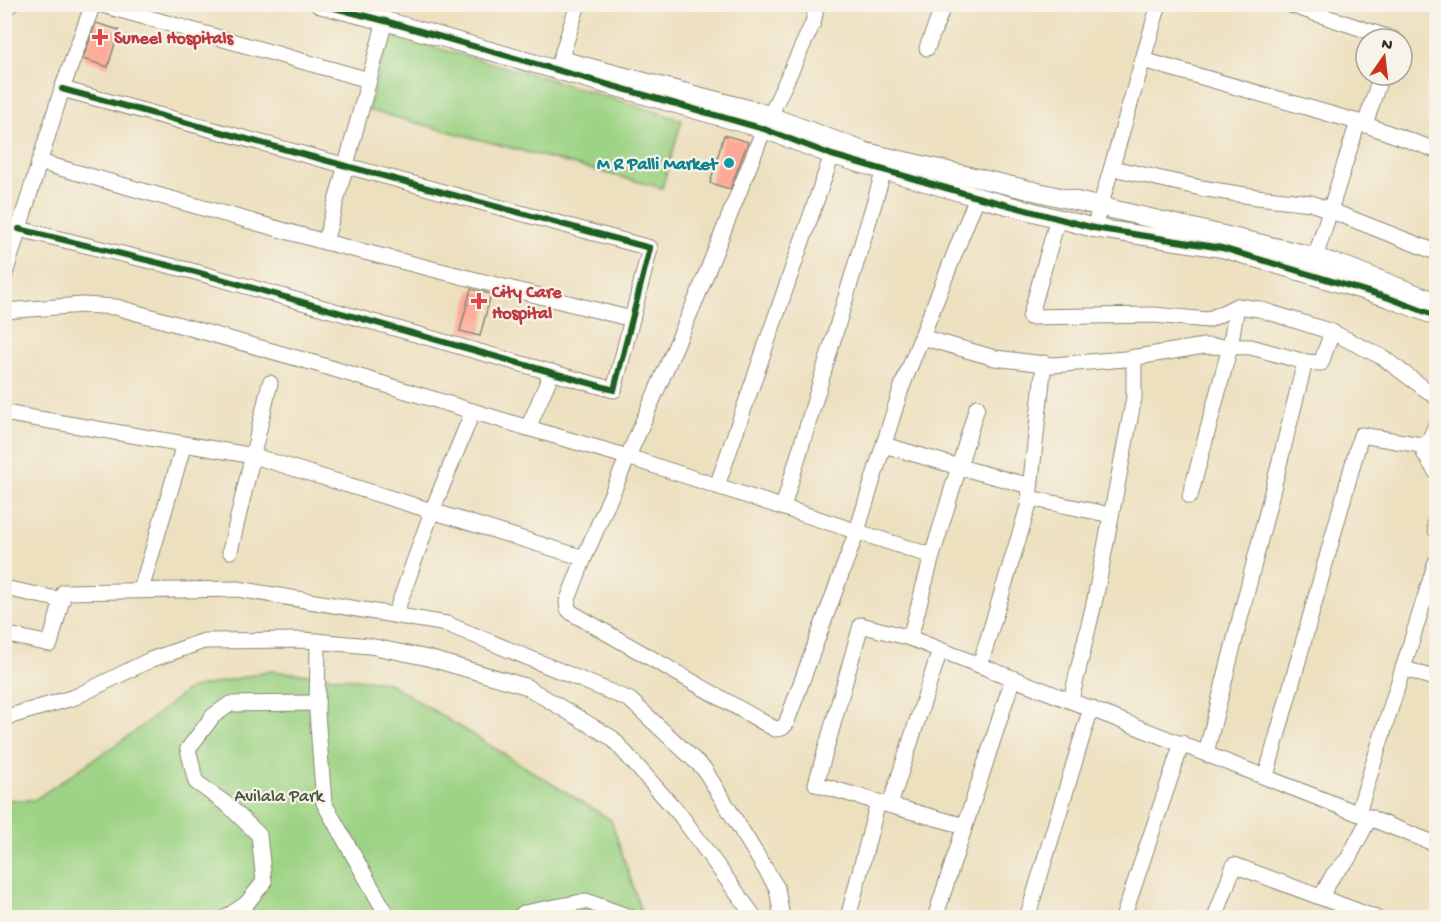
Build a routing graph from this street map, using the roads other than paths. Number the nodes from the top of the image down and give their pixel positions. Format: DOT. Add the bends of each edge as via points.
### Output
graph roads {
  1 [pos="9,4"];
  2 [pos="93,4"];
  3 [pos="99,4"];
  4 [pos="319,4"];
  5 [pos="348,4"];
  6 [pos="578,4"];
  7 [pos="817,4"];
  8 [pos="944,4"];
  9 [pos="1159,4"];
  10 [pos="1287,4"];
  11 [pos="4,7"];
  12 [pos="385,21"];
  13 [pos="1356,27"];
  14 [pos="927,48"];
  15 [pos="1143,60"];
  16 [pos="558,65"];
  17 [pos="369,80"];
  18 [pos="1376,87"];
  19 [pos="62,89"];
  20 [pos="767,122"];
  21 [pos="1362,123"];
  22 [pos="1437,150"];
  23 [pos="832,155"];
  24 [pos="39,162"];
  25 [pos="346,165"];
  26 [pos="1113,168"];
  27 [pos="884,170"];
  28 [pos="977,197"];
  29 [pos="1101,207"];
  30 [pos="1331,211"];
  31 [pos="1058,218"];
  32 [pos="1094,228"];
  33 [pos="19,229"];
  34 [pos="325,242"];
  35 [pos="1437,252"];
  36 [pos="1315,258"];
  37 [pos="4,277"];
  38 [pos="1437,302"];
  39 [pos="1237,306"];
  40 [pos="4,310"];
  41 [pos="1437,316"];
  42 [pos="632,319"];
  43 [pos="1332,332"];
  44 [pos="921,337"];
  45 [pos="1230,347"];
  46 [pos="1134,357"];
  47 [pos="1305,362"];
  48 [pos="1044,363"];
  49 [pos="552,372"];
  50 [pos="270,383"];
  51 [pos="1437,397"];
  52 [pos="977,406"];
  53 [pos="473,411"];
  54 [pos="4,412"];
  55 [pos="1437,425"];
  56 [pos="528,428"];
  57 [pos="184,444"];
  58 [pos="884,445"];
  59 [pos="1427,446"];
  60 [pos="254,456"];
  61 [pos="628,457"];
  62 [pos="958,467"];
  63 [pos="1437,472"];
  64 [pos="717,486"];
  65 [pos="1030,492"];
  66 [pos="1190,496"];
  67 [pos="783,507"];
  68 [pos="432,511"];
  69 [pos="1111,515"];
  70 [pos="1437,519"];
  71 [pos="1437,530"];
  72 [pos="857,531"];
  73 [pos="230,551"];
  74 [pos="932,556"];
  75 [pos="585,558"];
  76 [pos="1437,562"];
  77 [pos="4,588"];
  78 [pos="141,590"];
  79 [pos="62,600"];
  80 [pos="395,615"];
  81 [pos="4,634"];
  82 [pos="910,638"];
  83 [pos="318,641"];
  84 [pos="940,650"];
  85 [pos="980,665"];
  86 [pos="1404,668"];
  87 [pos="1013,678"];
  88 [pos="1437,679"];
  89 [pos="1071,700"];
  90 [pos="317,703"];
  91 [pos="1091,708"];
  92 [pos="4,718"];
  93 [pos="1182,743"];
  94 [pos="1206,753"];
  95 [pos="1266,776"];
  96 [pos="884,804"];
  97 [pos="1364,815"];
  98 [pos="965,826"];
  99 [pos="1435,838"];
  100 [pos="1321,897"];
  101 [pos="225,918"];
  102 [pos="385,918"];
  103 [pos="518,918"];
  104 [pos="632,918"];
  105 [pos="755,918"];
  106 [pos="782,918"];
  107 [pos="848,918"];
  108 [pos="935,918"];
  109 [pos="1027,918"];
  110 [pos="1123,918"];
  111 [pos="1215,918"];
  112 [pos="1376,918"];
  1 -- 11 [label="street"];
  2 -- 19 [label="street"];
  3 -- 17 [label="street"];
  4 -- 12 [label="street"];
  5 -- 16 [label="street"];
  6 -- 16 [label="street"];
  7 -- 20 [label="street" via="813,22"];
  8 -- 14 [label="street"];
  9 -- 15 [label="street"];
  10 -- 13 [label="street"];
  12 -- 16 [label="street"];
  12 -- 17 [label="street"];
  15 -- 21 [label="street"];
  15 -- 26 [label="street"];
  16 -- 20 [label="street"];
  17 -- 25 [label="street"];
  18 -- 21 [label="street"];
  19 -- 24 [label="street"];
  19 -- 25 [label="street"];
  20 -- 23 [label="street"];
  20 -- 29 [label="street" via="866,152"];
  20 -- 61 [label="street"];
  21 -- 22 [label="street"];
  21 -- 30 [label="street"];
  23 -- 27 [label="street"];
  23 -- 64 [label="street"];
  24 -- 33 [label="street"];
  24 -- 34 [label="street"];
  25 -- 34 [label="street"];
  25 -- 42 [label="street" via="650,249"];
  26 -- 29 [label="street"];
  26 -- 30 [label="street" via="1201,188 1311,203"];
  27 -- 28 [label="street"];
  27 -- 67 [label="street"];
  28 -- 31 [label="street"];
  28 -- 44 [label="street"];
  29 -- 32 [label="street"];
  29 -- 36 [label="street"];
  30 -- 35 [label="street"];
  30 -- 36 [label="street"];
  31 -- 32 [label="street"];
  31 -- 39 [label="street" via="1030,317 1154,315 1208,320"];
  32 -- 41 [label="street" via="1222,248"];
  33 -- 37 [label="street"];
  33 -- 49 [label="street" via="196,272"];
  34 -- 42 [label="street"];
  36 -- 38 [label="street"];
  39 -- 43 [label="street"];
  39 -- 45 [label="street"];
  40 -- 53 [label="street" via="116,307"];
  42 -- 49 [label="street" via="614,390"];
  43 -- 47 [label="street" via="1321,363"];
  43 -- 51 [label="street" via="1382,357"];
  44 -- 48 [label="street" via="995,358"];
  44 -- 58 [label="street"];
  45 -- 46 [label="street" via="1204,346"];
  45 -- 47 [label="street" via="1251,346"];
  45 -- 66 [label="street"];
  46 -- 48 [label="street"];
  46 -- 69 [label="street" via="1134,399"];
  47 -- 94 [label="street"];
  48 -- 65 [label="street"];
  49 -- 56 [label="street"];
  50 -- 60 [label="street"];
  52 -- 62 [label="street"];
  53 -- 56 [label="street"];
  53 -- 68 [label="street"];
  54 -- 57 [label="street"];
  55 -- 59 [label="street"];
  56 -- 61 [label="street"];
  57 -- 60 [label="street"];
  57 -- 78 [label="street"];
  58 -- 62 [label="street"];
  58 -- 72 [label="street"];
  59 -- 63 [label="street" via="1424,453"];
  59 -- 95 [label="street" via="1360,435"];
  60 -- 68 [label="street"];
  60 -- 73 [label="street"];
  61 -- 64 [label="street"];
  61 -- 75 [label="street"];
  62 -- 65 [label="street"];
  62 -- 74 [label="street"];
  64 -- 67 [label="street"];
  65 -- 69 [label="street"];
  65 -- 85 [label="street"];
  67 -- 72 [label="street"];
  68 -- 75 [label="street"];
  68 -- 80 [label="street"];
  69 -- 89 [label="street"];
  70 -- 71 [label="street"];
  72 -- 74 [label="street"];
  72 -- 75 [label="street" via="786,724 775,729 572,613 567,602"];
  74 -- 82 [label="street"];
  76 -- 86 [label="street"];
  77 -- 79 [label="street"];
  78 -- 79 [label="street" via="64,592"];
  78 -- 80 [label="street" via="238,589"];
  79 -- 81 [label="street" via="50,644"];
  80 -- 106 [label="street" via="447,624 630,700 704,769 777,888"];
  82 -- 84 [label="street"];
  82 -- 96 [label="street" via="861,625 816,784"];
  83 -- 90 [label="street"];
  83 -- 92 [label="street" via="204,641 150,660 75,698"];
  83 -- 105 [label="street" via="382,648 525,686 612,738 681,816"];
  84 -- 85 [label="street"];
  84 -- 96 [label="street"];
  85 -- 87 [label="street"];
  86 -- 88 [label="street"];
  86 -- 97 [label="street"];
  87 -- 89 [label="street"];
  87 -- 98 [label="street"];
  89 -- 91 [label="street"];
  90 -- 101 [label="street" via="230,704 213,716 188,749 196,782 259,835 264,882 246,904"];
  90 -- 102 [label="street" via="324,803 387,915"];
  91 -- 93 [label="street"];
  91 -- 109 [label="street"];
  93 -- 94 [label="street"];
  93 -- 110 [label="street"];
  94 -- 95 [label="street"];
  95 -- 97 [label="street"];
  96 -- 98 [label="street"];
  96 -- 107 [label="street"];
  97 -- 99 [label="street"];
  97 -- 100 [label="street" via="1348,859"];
  98 -- 108 [label="street"];
  100 -- 111 [label="street" via="1234,865"];
  100 -- 112 [label="street"];
  103 -- 104 [label="street" via="524,913 586,901"];
}
